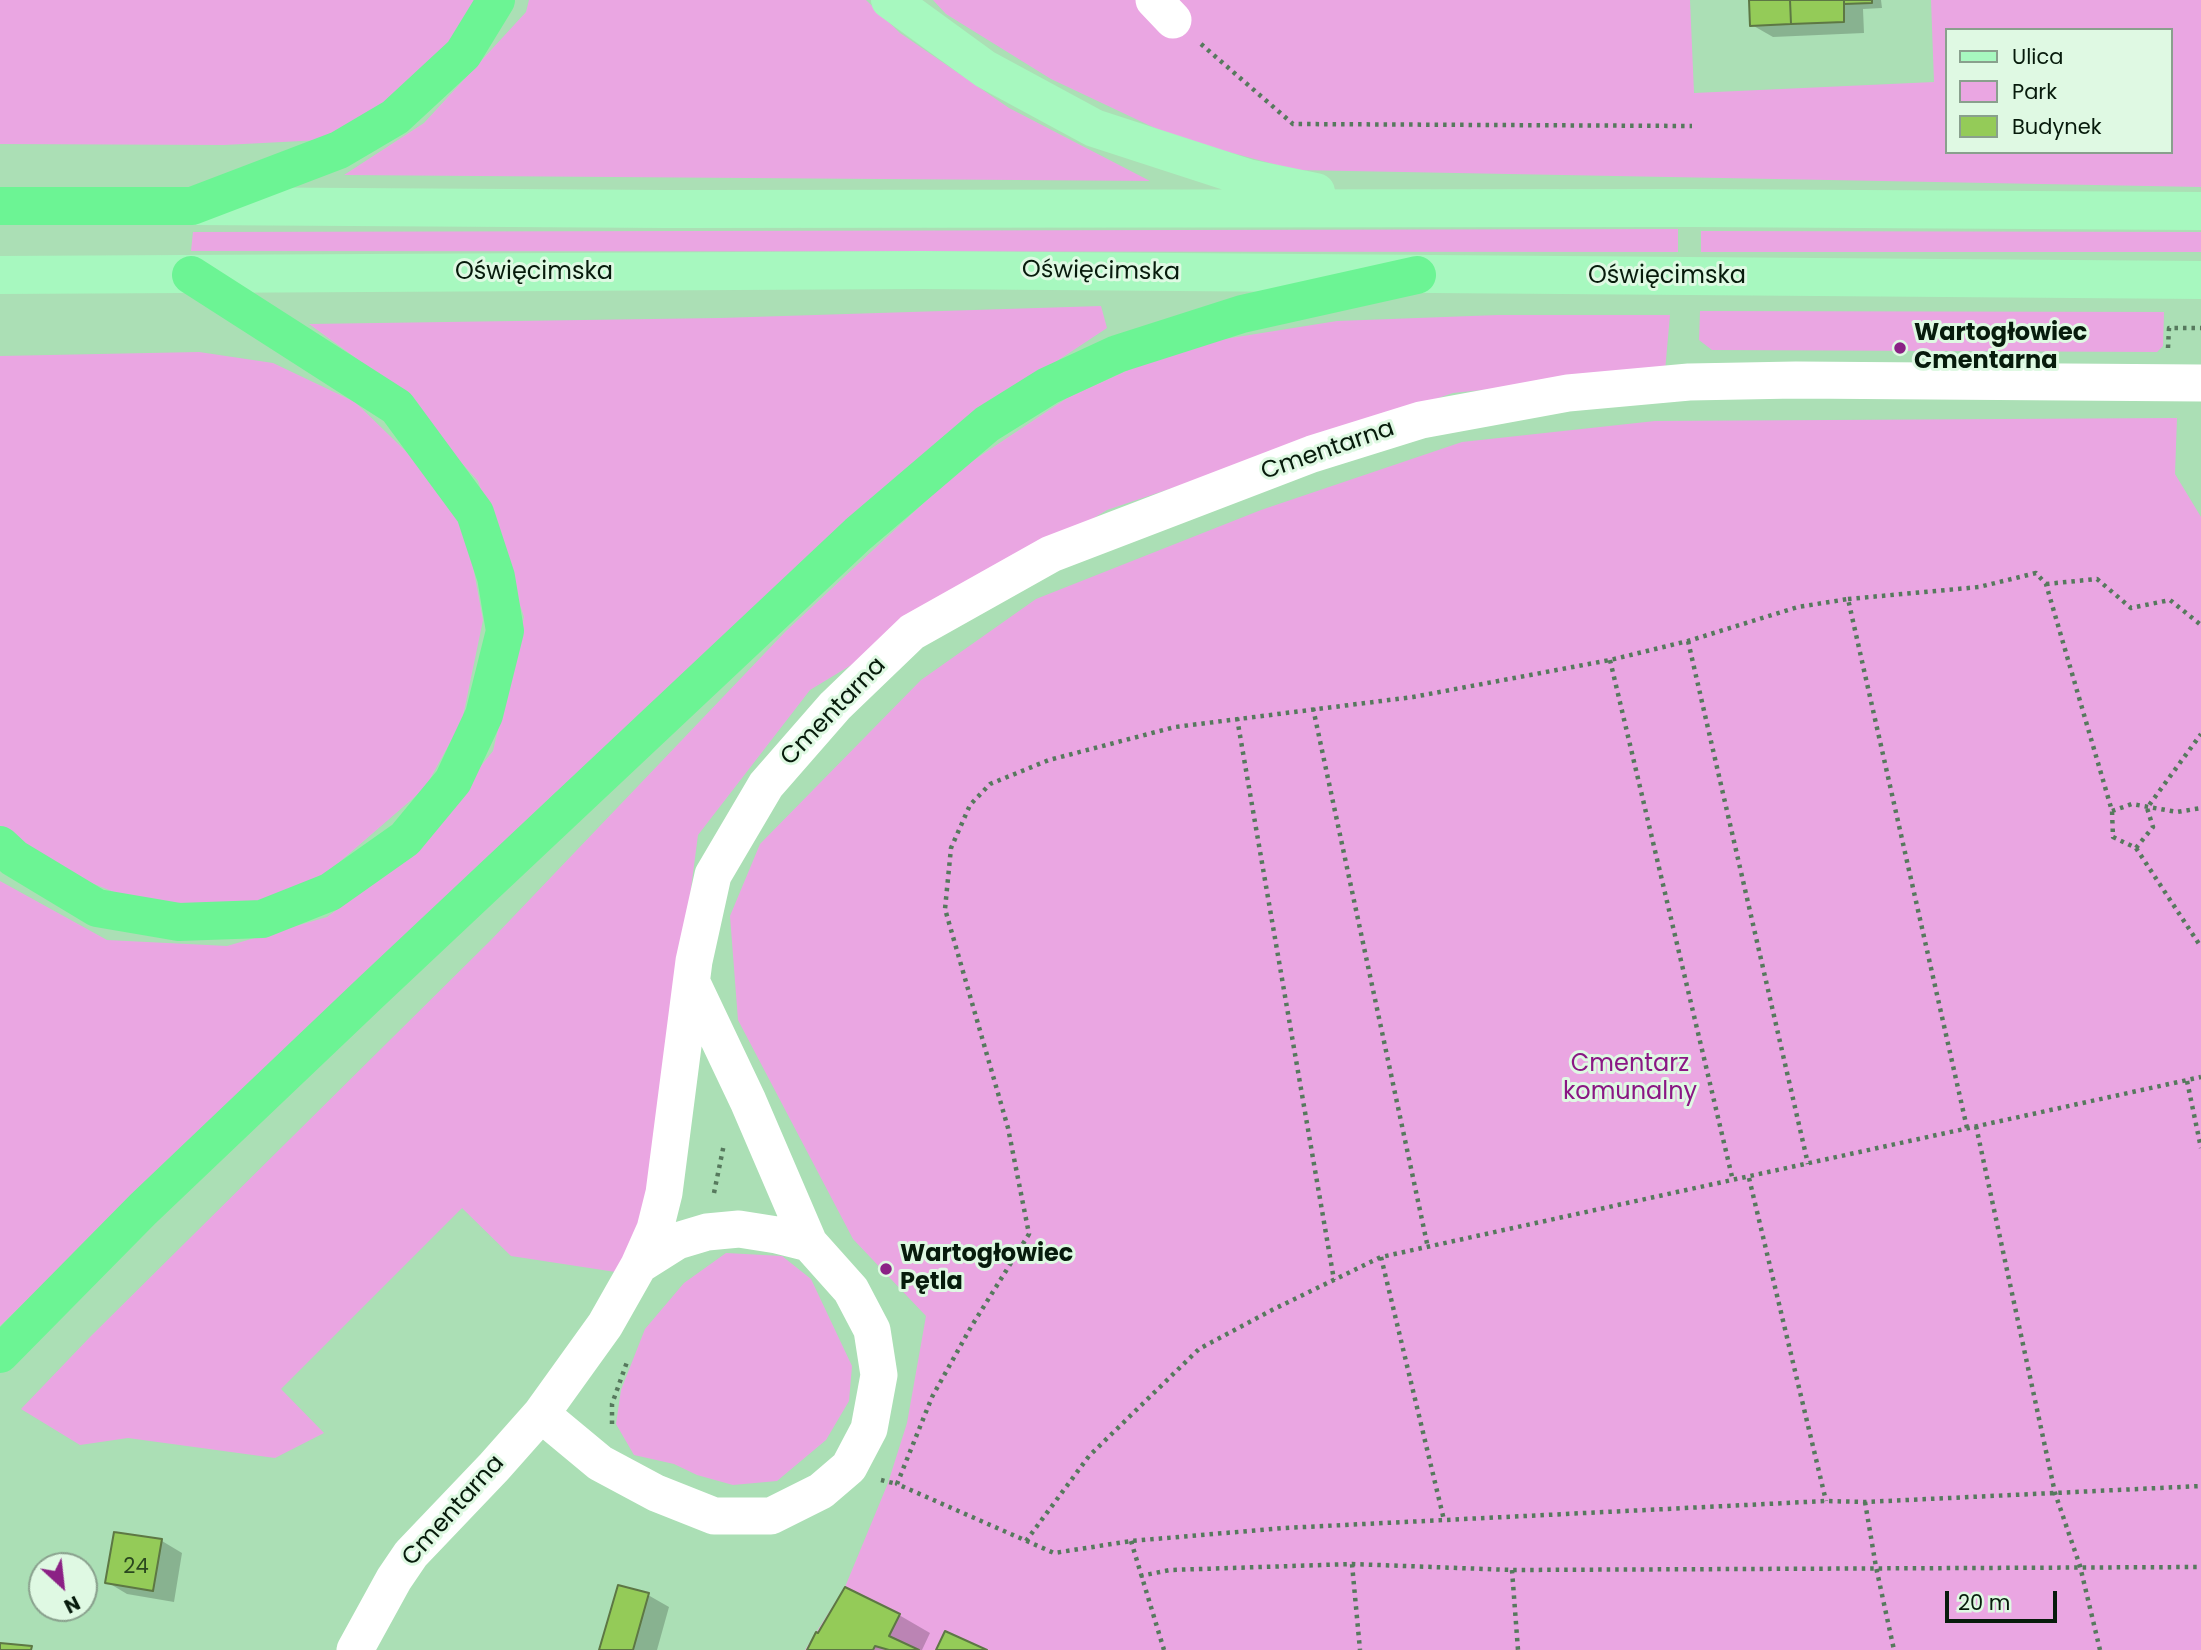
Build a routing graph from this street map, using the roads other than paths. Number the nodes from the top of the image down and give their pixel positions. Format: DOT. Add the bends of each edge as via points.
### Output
graph roads {
  1 [pos="496,0"];
  2 [pos="890,0"];
  3 [pos="0,206"];
  4 [pos="192,206"];
  5 [pos="1397,209"];
  6 [pos="2201,211"];
  7 [pos="0,275"];
  8 [pos="191,275"];
  9 [pos="1417,275"];
  10 [pos="2201,280"];
  11 [pos="2201,383"];
  12 [pos="0,845"];
  13 [pos="692,983"];
  14 [pos="809,1243"];
  15 [pos="639,1265"];
  16 [pos="0,1354"];
  17 [pos="541,1414"];
  18 [pos="355,1650"];
  1 -- 4 [label="highway" via="463,54 396,117 339,150"];
  2 -- 5 [label="main road" via="985,69 1094,128 1248,178"];
  3 -- 4 [label="highway"];
  4 -- 5 [label="main road"];
  5 -- 6 [label="main road"];
  7 -- 8 [label="main road, Oświęcimska"];
  8 -- 9 [label="main road, Oświęcimska" via="921,270"];
  8 -- 12 [label="highway" via="397,407 475,513 496,577 505,631 484,715 453,781 405,839 330,892 262,919 179,922 97,908"];
  9 -- 10 [label="main road, Oświęcimska"];
  9 -- 16 [label="highway" via="1242,314 1116,354 1048,386 987,424 858,534 381,982 143,1209"];
  11 -- 13 [label="street, Cmentarna" via="1796,380 1689,382 1568,393 1421,420 1324,450 1051,554 912,632 835,706 766,785 713,876"];
  13 -- 14 [label="street"];
  13 -- 15 [label="street, Cmentarna" via="664,1193 655,1230"];
  14 -- 15 [label="street, Cmentarna" via="739,1229 707,1232 677,1241"];
  14 -- 17 [label="street" via="851,1290 872,1330 879,1375 869,1429 849,1467 821,1491 771,1516 714,1516 656,1493 600,1463"];
  15 -- 17 [label="street, Cmentarna" via="605,1325"];
  17 -- 18 [label="street, Cmentarna" via="411,1554"];
}
